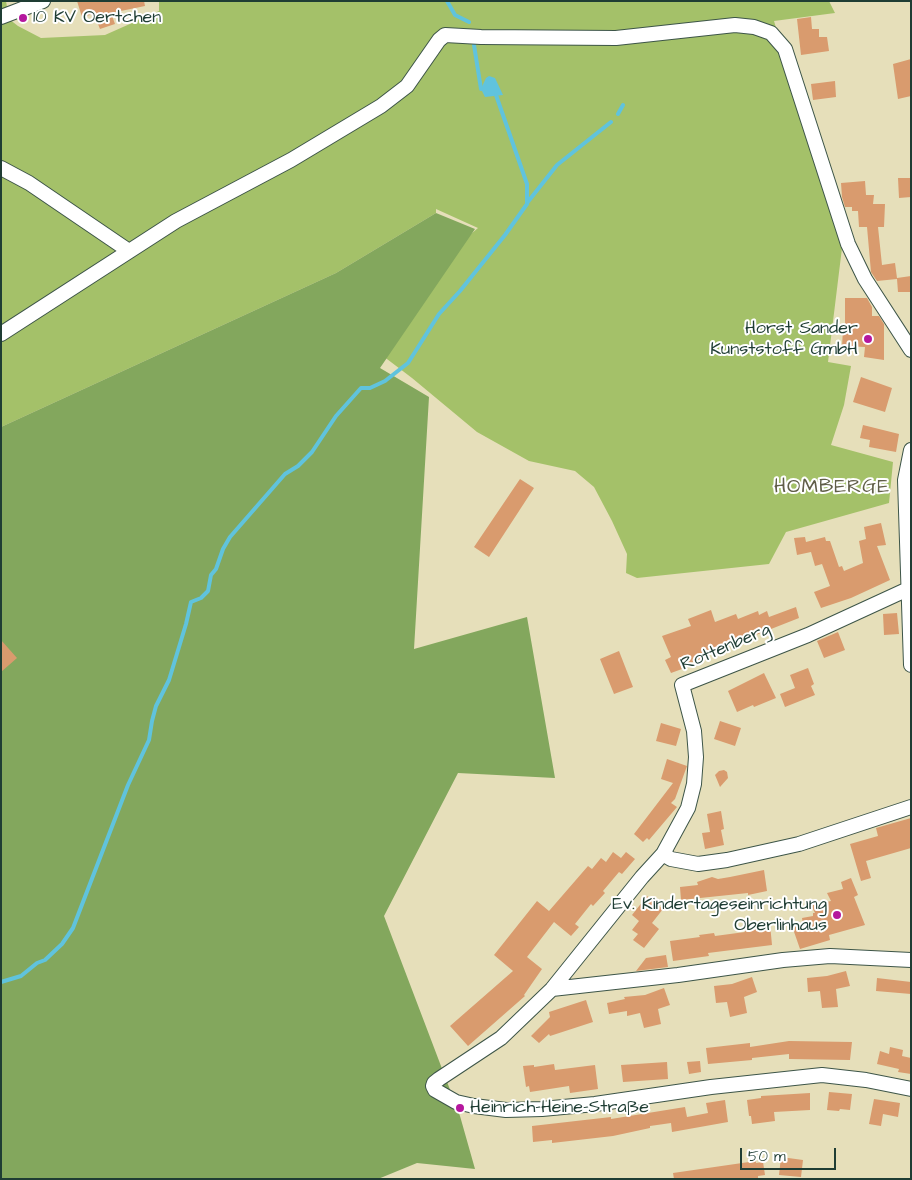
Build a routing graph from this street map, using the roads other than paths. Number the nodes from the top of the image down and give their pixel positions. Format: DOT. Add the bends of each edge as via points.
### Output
graph roads {
  1 [pos="43,1"];
  2 [pos="1,17"];
  3 [pos="1,168"];
  4 [pos="129,251"];
  5 [pos="1,334"];
  6 [pos="911,350"];
  7 [pos="911,450"];
  8 [pos="908,589"];
  9 [pos="911,665"];
  10 [pos="911,807"];
  11 [pos="662,854"];
  12 [pos="911,960"];
  13 [pos="552,990"];
  14 [pos="911,1089"];
  1 -- 2 [label="street"];
  3 -- 4 [label="street"];
  4 -- 5 [label="street"];
  4 -- 6 [label="street" via="176,221 290,160 381,106 407,86 445,35 616,38 736,25 754,27 771,33 786,49 848,244 864,279"];
  7 -- 8 [label="street" via="905,480"];
  8 -- 9 [label="street"];
  8 -- 11 [label="street, Rottenberg" via="808,635 682,685 694,731 694,784 688,808"];
  10 -- 11 [label="street" via="799,844 727,860 698,864 676,861"];
  11 -- 13 [label="street"];
  12 -- 13 [label="street" via="830,956"];
  13 -- 14 [label="street" via="501,1038 434,1083 435,1090 456,1102 506,1110 595,1104 822,1075"];
}
